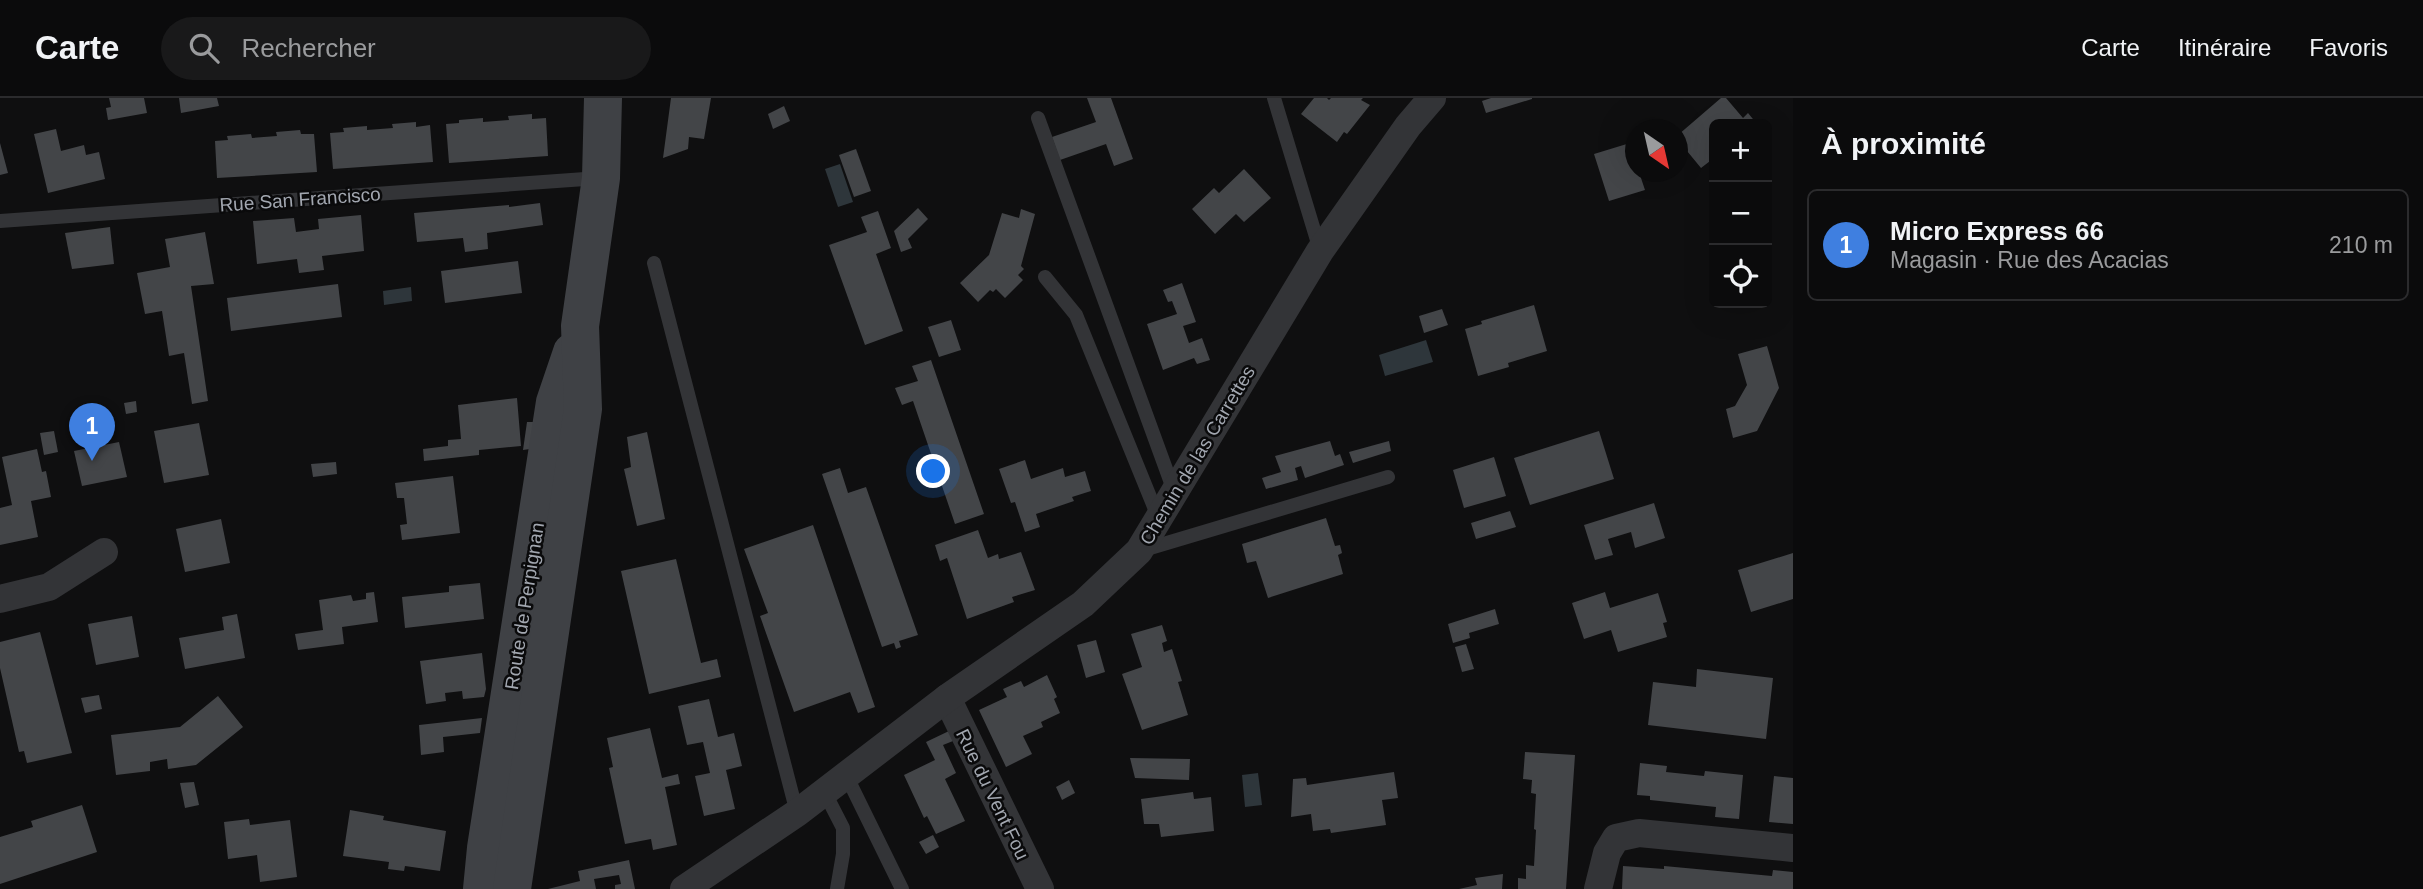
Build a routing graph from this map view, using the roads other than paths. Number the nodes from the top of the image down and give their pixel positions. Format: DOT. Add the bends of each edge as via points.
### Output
graph roads {
  1 [pos="602,98"];
  2 [pos="623,98"];
  3 [pos="1274,98"];
  4 [pos="1432,98"];
  5 [pos="1038,118"];
  6 [pos="601,178"];
  7 [pos="0,220"];
  8 [pos="1320,251"];
  9 [pos="654,263"];
  10 [pos="1045,277"];
  11 [pos="580,326"];
  12 [pos="1388,477"];
  13 [pos="1174,491"];
  14 [pos="1159,520"];
  15 [pos="1139,551"];
  16 [pos="104,552"];
  17 [pos="0,599"];
  18 [pos="947,698"];
  19 [pos="836,784"];
  20 [pos="797,813"];
  21 [pos="1793,848"];
  22 [pos="486,849"];
  23 [pos="482,889"];
  24 [pos="489,889"];
  25 [pos="512,889"];
  26 [pos="684,889"];
  27 [pos="837,889"];
  28 [pos="902,889"];
  29 [pos="1040,889"];
  30 [pos="1598,889"];
  1 -- 6 [label="main road, Route de Perpignan"];
  2 -- 6 [label="main road, Route de Perpignan"];
  3 -- 8 [label="lane"];
  4 -- 8 [label="street, Chemin de las Carrettes"];
  5 -- 13 [label="lane"];
  6 -- 7 [label="lane, Rue San Francisco"];
  6 -- 11 [label="main road, Route de Perpignan"];
  8 -- 13 [label="street, Chemin de las Carrettes"];
  9 -- 20 [label="lane"];
  10 -- 14 [label="lane" via="1076,315"];
  11 -- 22 [label="main road, Route de Perpignan" via="555,402"];
  11 -- 25 [label="main road, Route de Perpignan" via="583,409"];
  12 -- 15 [label="lane"];
  13 -- 14 [label="street, Chemin de las Carrettes"];
  14 -- 15 [label="street, Chemin de las Carrettes"];
  15 -- 18 [label="street, Chemin de las Carrettes" via="1083,604"];
  16 -- 17 [label="street" via="49,587"];
  18 -- 19 [label="street, Chemin de las Carrettes"];
  18 -- 29 [label="street, Rue du Vent Fou"];
  19 -- 20 [label="street, Chemin de las Carrettes"];
  19 -- 27 [label="lane" via="843,828"];
  19 -- 28 [label="lane"];
  20 -- 26 [label="street, Chemin de las Carrettes"];
  21 -- 30 [label="street" via="1639,833 1616,838"];
  22 -- 23 [label="main road, Route de Perpignan"];
  22 -- 24 [label="street"];
}
